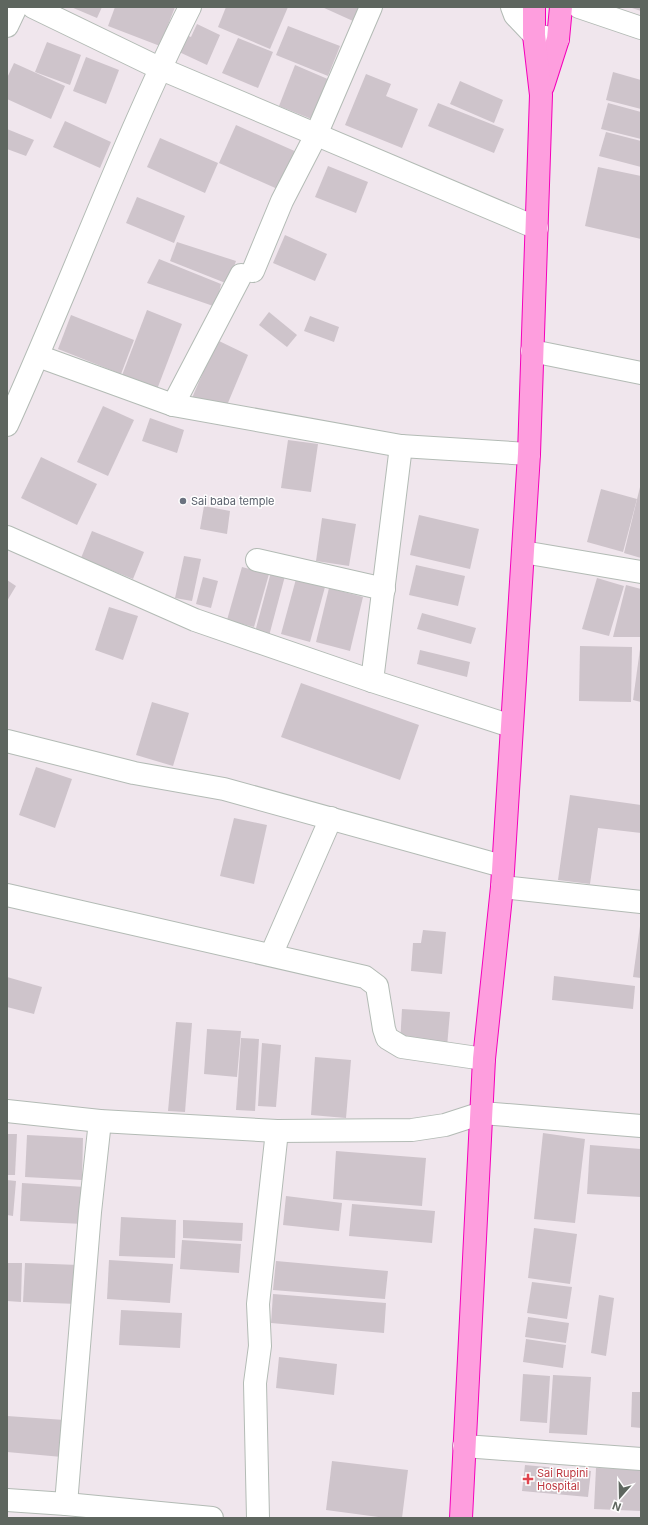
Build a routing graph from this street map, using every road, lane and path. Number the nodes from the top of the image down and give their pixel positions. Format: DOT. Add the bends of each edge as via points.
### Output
graph roads {
  1 [pos="16,7"];
  2 [pos="33,7"];
  3 [pos="190,7"];
  4 [pos="371,7"];
  5 [pos="512,7"];
  6 [pos="534,7"];
  7 [pos="561,7"];
  8 [pos="578,7"];
  9 [pos="7,26"];
  10 [pos="641,28"];
  11 [pos="534,35"];
  12 [pos="558,39"];
  13 [pos="159,68"];
  14 [pos="541,95"];
  15 [pos="316,135"];
  16 [pos="537,228"];
  17 [pos="532,351"];
  18 [pos="38,356"];
  19 [pos="641,374"];
  20 [pos="173,405"];
  21 [pos="10,412"];
  22 [pos="401,446"];
  23 [pos="529,454"];
  24 [pos="7,538"];
  25 [pos="523,552"];
  26 [pos="257,560"];
  27 [pos="641,572"];
  28 [pos="384,589"];
  29 [pos="372,681"];
  30 [pos="512,726"];
  31 [pos="7,741"];
  32 [pos="331,818"];
  33 [pos="502,876"];
  34 [pos="7,895"];
  35 [pos="641,902"];
  36 [pos="271,955"];
  37 [pos="484,1059"];
  38 [pos="7,1111"];
  39 [pos="482,1113"];
  40 [pos="100,1121"];
  41 [pos="641,1126"];
  42 [pos="277,1131"];
  43 [pos="464,1446"];
  44 [pos="641,1459"];
  45 [pos="7,1500"];
  46 [pos="66,1504"];
  47 [pos="212,1518"];
  48 [pos="258,1518"];
  49 [pos="461,1518"];
  1 -- 9 [label="street"];
  2 -- 13 [label="street"];
  3 -- 13 [label="street"];
  4 -- 15 [label="street"];
  5 -- 11 [label="street" via="515,15"];
  6 -- 11 [label="highway"];
  7 -- 12 [label="highway"];
  8 -- 10 [label="street"];
  11 -- 12 [label="street"];
  11 -- 14 [label="highway"];
  12 -- 14 [label="highway"];
  13 -- 15 [label="street"];
  13 -- 18 [label="street"];
  14 -- 16 [label="highway"];
  15 -- 16 [label="street"];
  15 -- 20 [label="street" via="247,273"];
  16 -- 17 [label="highway"];
  17 -- 19 [label="street"];
  17 -- 23 [label="highway"];
  18 -- 20 [label="street"];
  18 -- 21 [label="street"];
  20 -- 22 [label="street"];
  22 -- 23 [label="street"];
  22 -- 28 [label="street"];
  23 -- 25 [label="highway"];
  24 -- 29 [label="street" via="195,620"];
  25 -- 27 [label="street"];
  25 -- 30 [label="highway"];
  26 -- 28 [label="street"];
  28 -- 29 [label="street"];
  29 -- 30 [label="street"];
  30 -- 33 [label="highway"];
  31 -- 32 [label="street" via="134,773 224,789"];
  32 -- 33 [label="street"];
  32 -- 36 [label="street"];
  33 -- 35 [label="street"];
  33 -- 37 [label="highway"];
  34 -- 36 [label="street"];
  36 -- 37 [label="street" via="365,977 378,986 387,1038 402,1047"];
  37 -- 39 [label="highway"];
  38 -- 40 [label="street"];
  39 -- 41 [label="street"];
  39 -- 42 [label="street" via="445,1125 412,1130"];
  39 -- 43 [label="highway"];
  40 -- 42 [label="street"];
  40 -- 46 [label="street"];
  42 -- 48 [label="street" via="258,1304 260,1346 255,1383"];
  43 -- 44 [label="street"];
  43 -- 49 [label="highway"];
  45 -- 46 [label="street"];
  46 -- 47 [label="street"];
}
